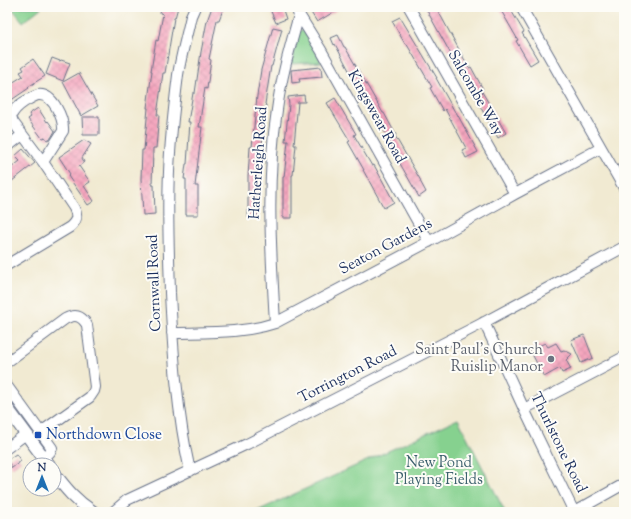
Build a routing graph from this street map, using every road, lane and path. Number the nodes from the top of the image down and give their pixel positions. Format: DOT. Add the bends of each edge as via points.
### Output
graph roads {
  1 [pos="194,7"];
  2 [pos="409,7"];
  3 [pos="521,7"];
  4 [pos="299,10"];
  5 [pos="22,135"];
  6 [pos="7,147"];
  7 [pos="601,148"];
  8 [pos="43,162"];
  9 [pos="624,188"];
  10 [pos="514,194"];
  11 [pos="429,242"];
  12 [pos="624,247"];
  13 [pos="7,265"];
  14 [pos="484,322"];
  15 [pos="275,323"];
  16 [pos="172,333"];
  17 [pos="624,357"];
  18 [pos="7,362"];
  19 [pos="7,386"];
  20 [pos="7,408"];
  21 [pos="524,409"];
  22 [pos="41,432"];
  23 [pos="26,434"];
  24 [pos="7,448"];
  25 [pos="42,457"];
  26 [pos="48,457"];
  27 [pos="190,471"];
  28 [pos="62,484"];
  29 [pos="624,484"];
  30 [pos="93,512"];
  31 [pos="113,512"];
  32 [pos="574,512"];
  1 -- 16 [label="street, Cornwall Road" via="178,74 169,173"];
  2 -- 10 [label="street, Salcombe Way"];
  3 -- 7 [label="street"];
  4 -- 11 [label="street, Kingswear Road"];
  4 -- 15 [label="street, Hatherleigh Road" via="282,77 272,157 270,227"];
  5 -- 6 [label="street"];
  5 -- 8 [label="street"];
  5 -- 8 [label="street" via="13,122 13,110 39,95 51,100 59,113 63,131"];
  7 -- 9 [label="street"];
  7 -- 10 [label="street, Seaton Gardens"];
  8 -- 13 [label="street" via="74,208 77,218 70,227"];
  10 -- 11 [label="street, Seaton Gardens"];
  11 -- 15 [label="street, Seaton Gardens"];
  12 -- 14 [label="street, Torrington Road"];
  14 -- 21 [label="street, Thurlstone Road"];
  14 -- 27 [label="street, Torrington Road"];
  15 -- 16 [label="street, Seaton Gardens" via="226,332"];
  16 -- 27 [label="street, Cornwall Road"];
  17 -- 21 [label="street"];
  18 -- 22 [label="street" via="64,319 71,316 84,319 96,387 90,397"];
  19 -- 22 [label="street"];
  20 -- 23 [label="main road"];
  21 -- 32 [label="street, Thurlstone Road"];
  22 -- 26 [label="street" via="52,448"];
  23 -- 24 [label="street"];
  23 -- 25 [label="main road"];
  27 -- 31 [label="street" via="127,500"];
  28 -- 30 [label="main road" via="80,504"];
  29 -- 32 [label="street"];
}
